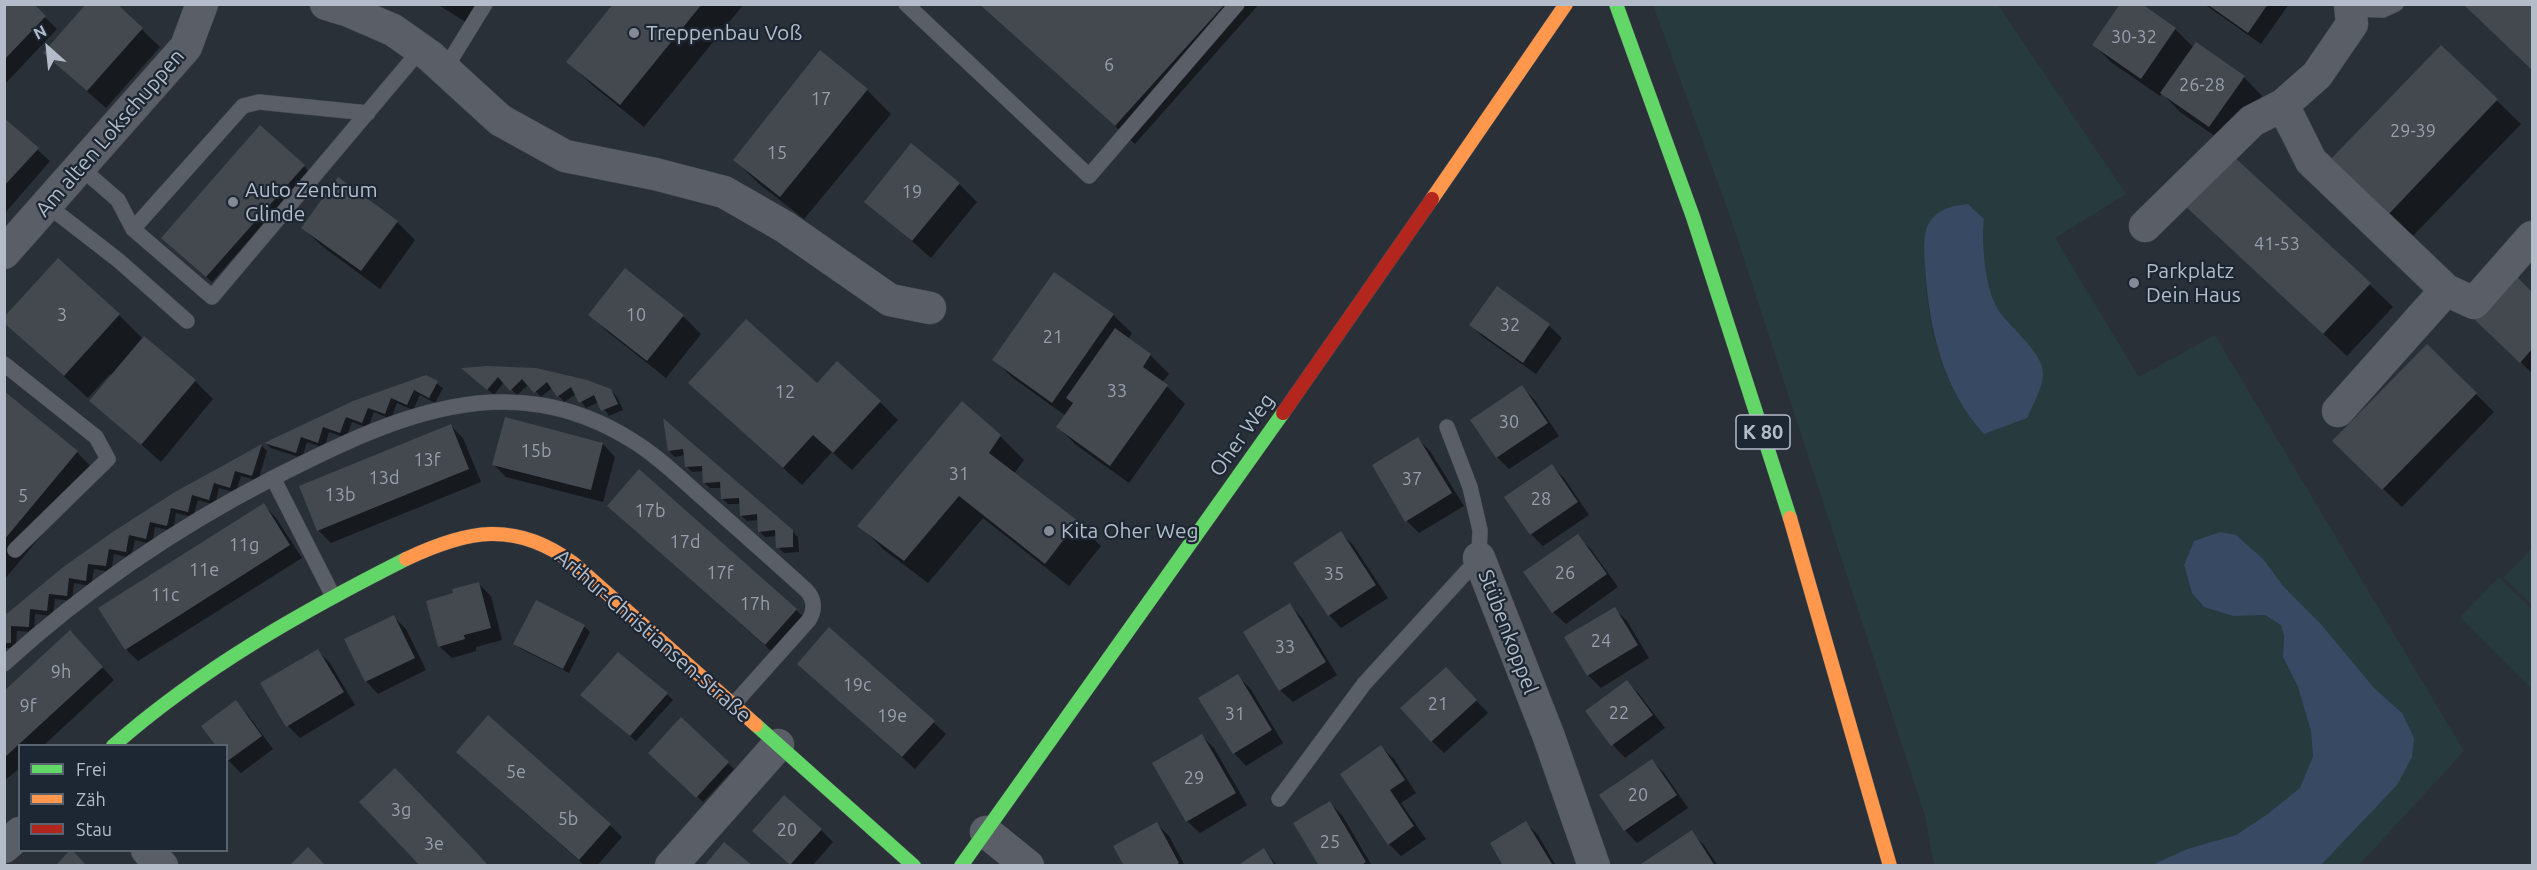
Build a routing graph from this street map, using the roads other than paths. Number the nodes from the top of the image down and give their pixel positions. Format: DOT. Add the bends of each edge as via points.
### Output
graph roads {
  1 [pos="202,4"];
  2 [pos="485,4"];
  3 [pos="906,4"];
  4 [pos="1237,4"];
  5 [pos="1566,4"];
  6 [pos="1616,4"];
  7 [pos="2396,4"];
  8 [pos="343,7"];
  9 [pos="2350,7"];
  10 [pos="421,49"];
  11 [pos="445,69"];
  12 [pos="2283,105"];
  13 [pos="368,113"];
  14 [pos="81,168"];
  15 [pos="48,205"];
  16 [pos="2145,226"];
  17 [pos="133,229"];
  18 [pos="2532,237"];
  19 [pos="4,253"];
  20 [pos="2446,290"];
  21 [pos="930,308"];
  22 [pos="187,321"];
  23 [pos="4,364"];
  24 [pos="2338,411"];
  25 [pos="1447,427"];
  26 [pos="273,478"];
  27 [pos="15,550"];
  28 [pos="1479,558"];
  29 [pos="333,596"];
  30 [pos="4,664"];
  31 [pos="733,705"];
  32 [pos="114,744"];
  33 [pos="778,745"];
  34 [pos="1279,799"];
  35 [pos="986,832"];
  36 [pos="18,835"];
  37 [pos="4,847"];
  38 [pos="149,852"];
  39 [pos="162,866"];
  40 [pos="670,866"];
  41 [pos="914,866"];
  42 [pos="961,866"];
  43 [pos="1028,866"];
  44 [pos="1594,866"];
  45 [pos="1890,866"];
  1 -- 14 [label="street, Am alten Lokschuppen" via="186,47"];
  2 -- 11 [label="lane"];
  3 -- 4 [label="lane" via="1089,176"];
  5 -- 35 [label="main road, Oher Weg" via="1278,421"];
  6 -- 45 [label="main road, K 80" via="1709,264 1797,537"];
  7 -- 9 [label="lane" via="2383,10"];
  8 -- 10 [label="street" via="393,30"];
  9 -- 12 [label="street" via="2352,24 2317,75"];
  10 -- 11 [label="street"];
  10 -- 13 [label="lane"];
  11 -- 21 [label="street" via="500,120 565,156 724,192 785,227 890,300"];
  12 -- 16 [label="street" via="2252,121"];
  12 -- 20 [label="street" via="2311,161"];
  13 -- 17 [label="lane" via="259,102 243,106"];
  13 -- 17 [label="lane" via="212,297"];
  14 -- 15 [label="street, Am alten Lokschuppen"];
  14 -- 17 [label="lane" via="118,200"];
  15 -- 19 [label="street, Am alten Lokschuppen"];
  15 -- 22 [label="lane"];
  18 -- 20 [label="street" via="2474,303"];
  20 -- 24 [label="street"];
  23 -- 27 [label="lane" via="96,437 108,459"];
  25 -- 28 [label="lane" via="1470,487 1480,530"];
  26 -- 29 [label="lane"];
  26 -- 30 [label="lane" via="123,568"];
  26 -- 31 [label="lane" via="392,424 456,405 493,401 549,406 619,432 665,465 812,597 808,620"];
  28 -- 34 [label="lane, Stübenkoppel" via="1364,684"];
  28 -- 44 [label="street, Stübenkoppel"];
  29 -- 31 [label="main road, Arthur-Christiansen-Straße" via="458,539 488,533 519,536 548,546 573,563"];
  29 -- 32 [label="main road, Arthur-Christiansen-Straße" via="211,668"];
  31 -- 33 [label="main road, Arthur-Christiansen-Straße"];
  33 -- 40 [label="street"];
  33 -- 41 [label="main road, Arthur-Christiansen-Straße"];
  35 -- 42 [label="main road, Oher Weg"];
  35 -- 43 [label="street"];
  36 -- 37 [label="street"];
  38 -- 39 [label="street"];
}
